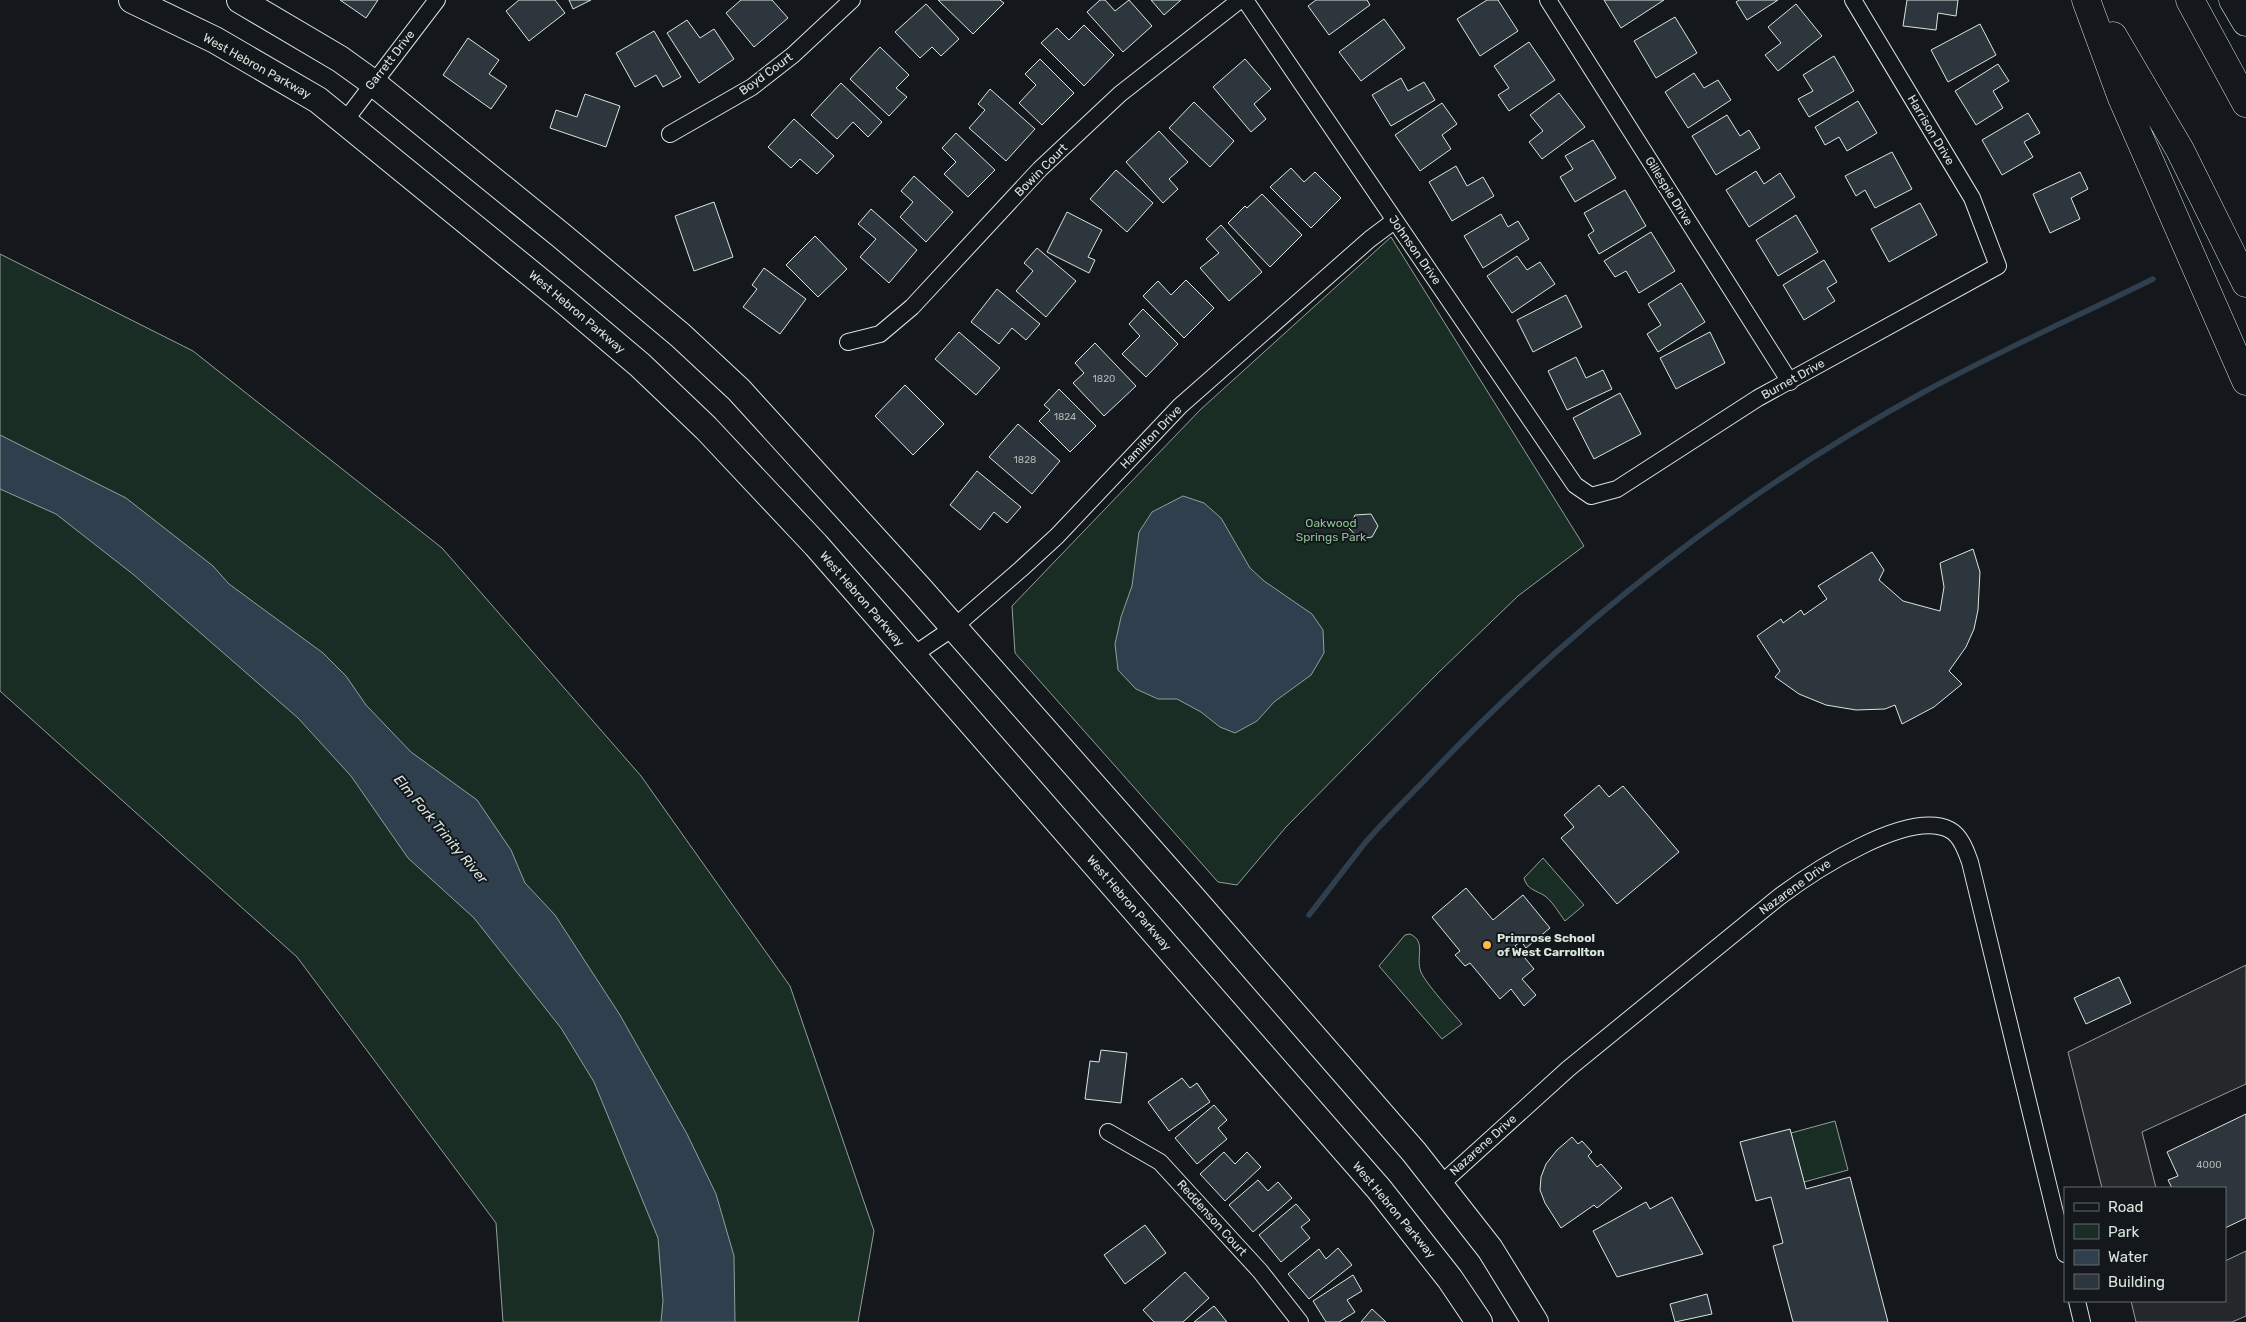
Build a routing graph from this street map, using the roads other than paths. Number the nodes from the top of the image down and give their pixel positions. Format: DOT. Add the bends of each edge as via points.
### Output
graph roads {
  1 [pos="132,0"];
  2 [pos="240,0"];
  3 [pos="437,0"];
  4 [pos="852,0"];
  5 [pos="1240,0"];
  6 [pos="1245,0"];
  7 [pos="1548,0"];
  8 [pos="1853,0"];
  9 [pos="2086,0"];
  10 [pos="2092,0"];
  11 [pos="2190,0"];
  12 [pos="2233,0"];
  13 [pos="2246,22"];
  14 [pos="372,82"];
  15 [pos="2246,103"];
  16 [pos="344,122"];
  17 [pos="670,134"];
  18 [pos="1394,221"];
  19 [pos="1998,266"];
  20 [pos="2246,283"];
  21 [pos="848,342"];
  22 [pos="2246,381"];
  23 [pos="1790,382"];
  24 [pos="1591,496"];
  25 [pos="954,628"];
  26 [pos="912,656"];
  27 [pos="1108,1132"];
  28 [pos="1440,1184"];
  29 [pos="2064,1250"];
  30 [pos="2076,1302"];
  31 [pos="1300,1322"];
  32 [pos="1478,1322"];
  33 [pos="1536,1322"];
  34 [pos="2082,1322"];
  1 -- 16 [label="main road, West Hebron Parkway" via="215,40 318,100"];
  2 -- 14 [label="main road" via="340,59"];
  3 -- 14 [label="street, Garrett Drive"];
  4 -- 17 [label="street, Boyd Court" via="752,88"];
  5 -- 21 [label="street, Bowin Court" via="1120,94 1040,169 912,307 880,334"];
  6 -- 18 [label="street, Johnson Drive"];
  7 -- 23 [label="street, Gillespie Drive"];
  8 -- 19 [label="street, Harrison Drive" via="1972,198"];
  9 -- 22 [label="highway" via="2122,98"];
  10 -- 20 [label="highway" via="2180,150"];
  11 -- 15 [label="highway"];
  12 -- 13 [label="highway"];
  14 -- 16 [label="street, Garrett Drive"];
  14 -- 25 [label="main road" via="563,236 739,390"];
  16 -- 26 [label="main road, West Hebron Parkway" via="562,299 666,390 816,545"];
  18 -- 24 [label="street, Johnson Drive" via="1575,485"];
  18 -- 25 [label="street, Hamilton Drive" via="1180,406 1057,536"];
  19 -- 23 [label="street, Burnet Drive"];
  23 -- 24 [label="street, Burnet Drive" via="1758,398 1616,489"];
  25 -- 26 [label="street, Hamilton Drive"];
  25 -- 28 [label="main road"];
  26 -- 32 [label="main road, West Hebron Parkway" via="1378,1189 1450,1279"];
  27 -- 31 [label="street, Reddenson Court" via="1160,1162 1260,1271"];
  28 -- 29 [label="street, Nazarene Drive" via="1568,1069 1812,873 1862,844 1908,830 1937,827 1950,830 1958,838 1970,862"];
  28 -- 33 [label="main road" via="1511,1280"];
  30 -- 34 [label="street"];
}
